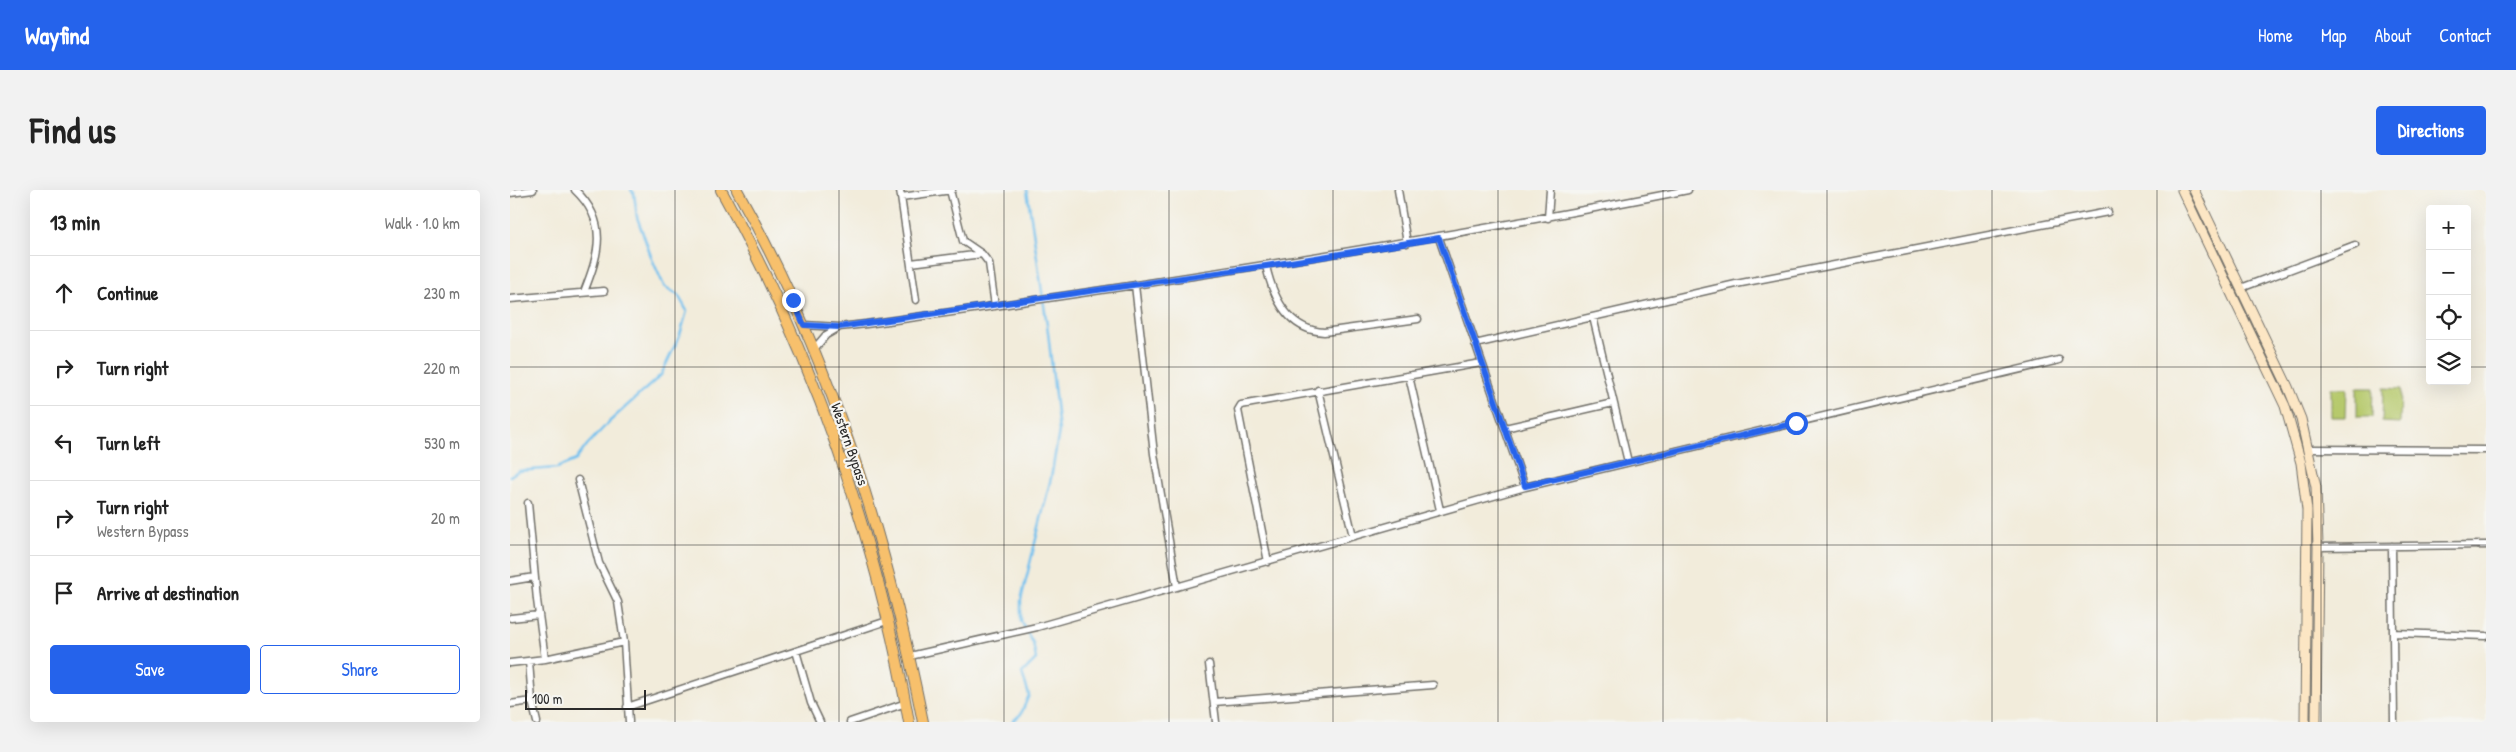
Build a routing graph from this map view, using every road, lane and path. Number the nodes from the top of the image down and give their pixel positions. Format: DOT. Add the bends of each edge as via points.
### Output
graph roads {
  1 [pos="533,190"];
  2 [pos="575,190"];
  3 [pos="721,190"];
  4 [pos="737,190"];
  5 [pos="951,190"];
  6 [pos="1398,190"];
  7 [pos="1550,190"];
  8 [pos="1688,190"];
  9 [pos="2182,190"];
  10 [pos="2194,190"];
  11 [pos="510,193"];
  12 [pos="901,193"];
  13 [pos="2108,212"];
  14 [pos="1548,218"];
  15 [pos="1439,238"];
  16 [pos="1407,243"];
  17 [pos="2355,245"];
  18 [pos="982,254"];
  19 [pos="911,263"];
  20 [pos="1266,266"];
  21 [pos="1135,284"];
  22 [pos="2241,288"];
  23 [pos="604,291"];
  24 [pos="584,292"];
  25 [pos="510,299"];
  26 [pos="916,300"];
  27 [pos="995,306"];
  28 [pos="1593,317"];
  29 [pos="1418,319"];
  30 [pos="804,325"];
  31 [pos="839,327"];
  32 [pos="1475,344"];
  33 [pos="815,348"];
  34 [pos="2058,360"];
  35 [pos="1481,363"];
  36 [pos="1409,376"];
  37 [pos="1318,390"];
  38 [pos="1613,403"];
  39 [pos="1505,428"];
  40 [pos="2309,448"];
  41 [pos="2486,450"];
  42 [pos="1628,462"];
  43 [pos="578,480"];
  44 [pos="1525,486"];
  45 [pos="528,503"];
  46 [pos="1440,510"];
  47 [pos="1353,536"];
  48 [pos="2486,545"];
  49 [pos="2392,546"];
  50 [pos="2318,547"];
  51 [pos="1268,562"];
  52 [pos="534,577"];
  53 [pos="510,581"];
  54 [pos="1177,587"];
  55 [pos="539,615"];
  56 [pos="512,618"];
  57 [pos="887,622"];
  58 [pos="2394,633"];
  59 [pos="2486,636"];
  60 [pos="624,642"];
  61 [pos="796,652"];
  62 [pos="910,656"];
  63 [pos="545,658"];
  64 [pos="529,661"];
  65 [pos="510,663"];
  66 [pos="1209,664"];
  67 [pos="1433,685"];
  68 [pos="532,701"];
  69 [pos="1214,702"];
  70 [pos="906,703"];
  71 [pos="510,704"];
  72 [pos="627,707"];
  73 [pos="537,722"];
  74 [pos="629,722"];
  75 [pos="820,722"];
  76 [pos="850,722"];
  77 [pos="909,722"];
  78 [pos="924,722"];
  79 [pos="1216,722"];
  80 [pos="2305,722"];
  81 [pos="2316,722"];
  82 [pos="2394,722"];
  1 -- 11 [label="street"];
  2 -- 24 [label="street" via="586,200 599,231 597,260"];
  3 -- 57 [label="main road, Western Bypass" via="801,352 858,514"];
  4 -- 30 [label="main road, Western Bypass"];
  5 -- 12 [label="street"];
  5 -- 18 [label="street" via="963,241"];
  6 -- 16 [label="street"];
  7 -- 14 [label="street"];
  8 -- 14 [label="street"];
  9 -- 80 [label="main road" via="2285,406 2301,463 2307,510"];
  10 -- 22 [label="main road"];
  12 -- 19 [label="street"];
  13 -- 28 [label="street" via="1736,284"];
  14 -- 15 [label="street"];
  15 -- 16 [label="street"];
  15 -- 32 [label="street"];
  16 -- 20 [label="street"];
  17 -- 22 [label="street"];
  18 -- 19 [label="street"];
  18 -- 27 [label="street" via="989,263"];
  19 -- 26 [label="street"];
  20 -- 21 [label="street"];
  20 -- 29 [label="street" via="1276,299 1295,322 1313,332"];
  21 -- 27 [label="street"];
  21 -- 54 [label="street" via="1155,463"];
  22 -- 40 [label="main road" via="2288,387"];
  23 -- 24 [label="street"];
  24 -- 25 [label="street"];
  27 -- 31 [label="street"];
  28 -- 32 [label="street"];
  28 -- 38 [label="street"];
  30 -- 31 [label="street"];
  30 -- 33 [label="main road, Western Bypass"];
  31 -- 33 [label="street" via="826,335"];
  32 -- 35 [label="street"];
  33 -- 62 [label="main road, Western Bypass" via="872,509"];
  34 -- 42 [label="street"];
  35 -- 36 [label="street"];
  35 -- 39 [label="street"];
  36 -- 37 [label="street"];
  36 -- 46 [label="street"];
  37 -- 47 [label="street"];
  37 -- 51 [label="street" via="1244,403 1238,410"];
  38 -- 39 [label="street"];
  38 -- 42 [label="street"];
  39 -- 44 [label="street"];
  40 -- 41 [label="street"];
  40 -- 50 [label="main road" via="2316,487"];
  42 -- 44 [label="street"];
  43 -- 60 [label="street" via="599,563 618,602"];
  44 -- 46 [label="street"];
  45 -- 52 [label="street"];
  46 -- 47 [label="street"];
  47 -- 51 [label="street"];
  48 -- 49 [label="street"];
  49 -- 50 [label="street"];
  49 -- 58 [label="street"];
  50 -- 81 [label="main road"];
  51 -- 54 [label="street"];
  52 -- 53 [label="street"];
  52 -- 55 [label="street"];
  54 -- 62 [label="street" via="1035,628"];
  55 -- 56 [label="street"];
  55 -- 63 [label="street"];
  57 -- 61 [label="street"];
  57 -- 70 [label="main road, Western Bypass"];
  58 -- 59 [label="street"];
  58 -- 82 [label="street"];
  60 -- 63 [label="street"];
  60 -- 72 [label="street"];
  61 -- 72 [label="street"];
  61 -- 75 [label="street"];
  62 -- 78 [label="main road, Western Bypass"];
  63 -- 64 [label="street"];
  64 -- 65 [label="street"];
  64 -- 68 [label="street"];
  66 -- 69 [label="street"];
  67 -- 69 [label="street"];
  68 -- 71 [label="street"];
  68 -- 73 [label="street"];
  69 -- 79 [label="street"];
  70 -- 76 [label="street"];
  70 -- 77 [label="main road, Western Bypass"];
  72 -- 74 [label="street"];
}
